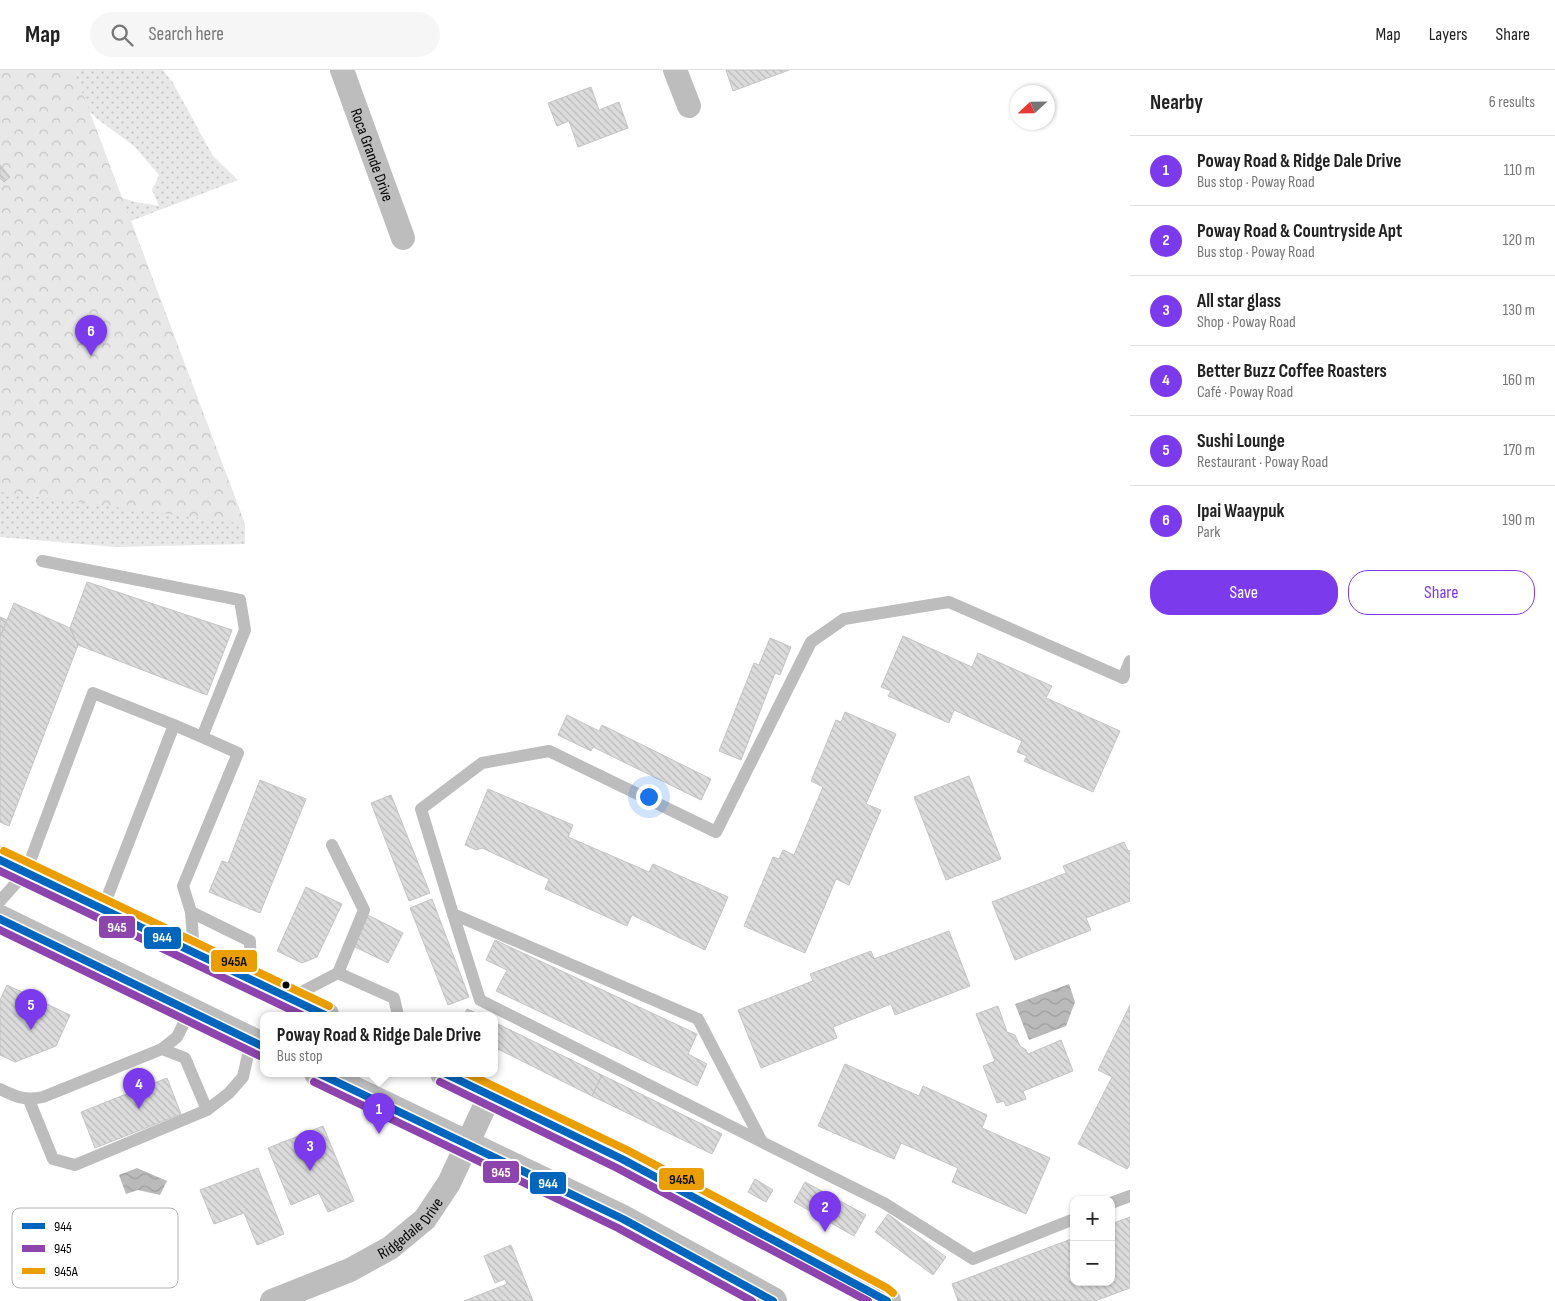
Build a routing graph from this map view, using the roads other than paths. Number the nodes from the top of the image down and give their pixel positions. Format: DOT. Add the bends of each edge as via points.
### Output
graph roads {
  1 [pos="342,70"];
  2 [pos="675,70"];
  3 [pos="689,106"];
  4 [pos="402,238"];
  5 [pos="42,561"];
  6 [pos="1130,661"];
  7 [pos="174,725"];
  8 [pos="202,737"];
  9 [pos="332,845"];
  10 [pos="0,860"];
  11 [pos="26,872"];
  12 [pos="0,901"];
  13 [pos="103,908"];
  14 [pos="192,912"];
  15 [pos="453,914"];
  16 [pos="0,919"];
  17 [pos="194,952"];
  18 [pos="338,973"];
  19 [pos="251,980"];
  20 [pos="290,998"];
  21 [pos="190,1011"];
  22 [pos="319,1012"];
  23 [pos="397,1012"];
  24 [pos="258,1044"];
  25 [pos="162,1049"];
  26 [pos="326,1077"];
  27 [pos="452,1077"];
  28 [pos="0,1089"];
  29 [pos="490,1095"];
  30 [pos="29,1100"];
  31 [pos="207,1110"];
  32 [pos="762,1142"];
  33 [pos="467,1144"];
  34 [pos="1130,1196"];
  35 [pos="1115,1202"];
  36 [pos="1070,1221"];
  37 [pos="872,1297"];
  38 [pos="272,1301"];
  39 [pos="773,1301"];
  1 -- 4 [label="street, Roca Grande Drive"];
  2 -- 3 [label="street"];
  5 -- 8 [label="lane" via="240,600 245,630"];
  6 -- 15 [label="lane" via="1123,678 949,602 844,619 811,642 716,832 549,751 482,763 421,809"];
  7 -- 8 [label="lane"];
  7 -- 11 [label="lane" via="93,693"];
  7 -- 13 [label="lane"];
  8 -- 14 [label="lane" via="238,753 183,886"];
  9 -- 18 [label="lane" via="364,910"];
  10 -- 11 [label="main road"];
  11 -- 12 [label="lane"];
  11 -- 13 [label="main road"];
  13 -- 17 [label="main road"];
  14 -- 17 [label="lane"];
  14 -- 19 [label="lane" via="250,941"];
  15 -- 32 [label="lane" via="698,1019"];
  15 -- 32 [label="lane" via="480,1000"];
  16 -- 21 [label="main road"];
  17 -- 19 [label="main road"];
  18 -- 20 [label="lane"];
  18 -- 23 [label="lane" via="394,998"];
  19 -- 20 [label="main road"];
  20 -- 22 [label="main road"];
  21 -- 24 [label="main road"];
  21 -- 25 [label="lane" via="177,1037"];
  24 -- 31 [label="lane" via="243,1077"];
  25 -- 30 [label="lane"];
  25 -- 31 [label="lane" via="185,1058"];
  26 -- 33 [label="main road"];
  27 -- 29 [label="main road"];
  28 -- 30 [label="lane"];
  29 -- 33 [label="street, Ridgedale Drive"];
  29 -- 37 [label="main road" via="622,1159"];
  30 -- 31 [label="lane" via="53,1159 74,1165"];
  32 -- 36 [label="lane" via="884,1203 973,1259"];
  33 -- 38 [label="street, Ridgedale Drive" via="449,1182 425,1219 390,1248 350,1270"];
  33 -- 39 [label="main road" via="623,1219"];
  34 -- 35 [label="lane"];
}
